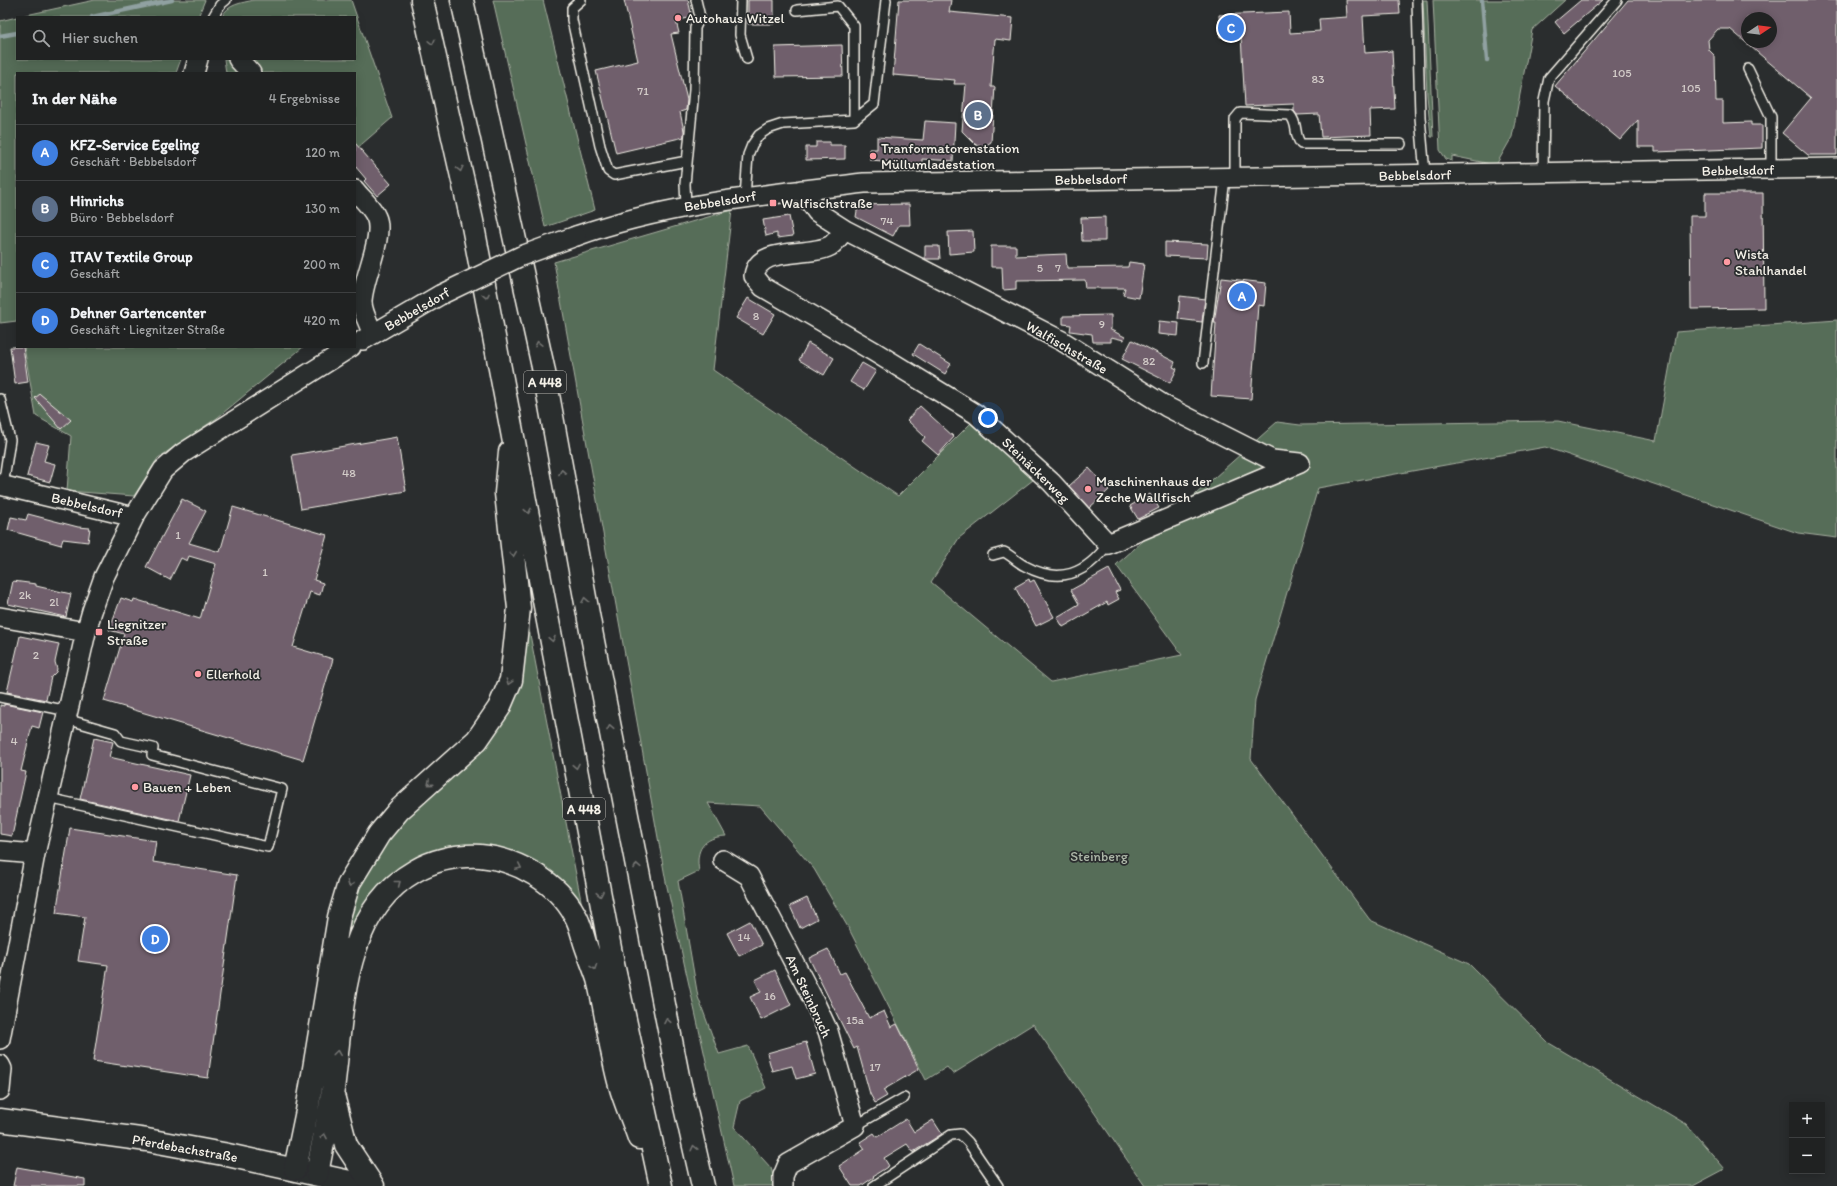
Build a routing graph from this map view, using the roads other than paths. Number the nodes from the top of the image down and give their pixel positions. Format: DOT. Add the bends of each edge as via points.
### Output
graph roads {
  1 [pos="226,0"];
  2 [pos="422,0"];
  3 [pos="462,0"];
  4 [pos="580,0"];
  5 [pos="696,0"];
  6 [pos="741,0"];
  7 [pos="886,0"];
  8 [pos="1417,0"];
  9 [pos="1617,0"];
  10 [pos="797,10"];
  11 [pos="214,16"];
  12 [pos="747,59"];
  13 [pos="198,60"];
  14 [pos="239,60"];
  15 [pos="1748,69"];
  16 [pos="194,72"];
  17 [pos="250,72"];
  18 [pos="854,120"];
  19 [pos="1401,144"];
  20 [pos="687,160"];
  21 [pos="1837,168"];
  22 [pos="1771,169"];
  23 [pos="1543,173"];
  24 [pos="1425,174"];
  25 [pos="1230,178"];
  26 [pos="801,190"];
  27 [pos="356,191"];
  28 [pos="745,197"];
  29 [pos="686,206"];
  30 [pos="845,230"];
  31 [pos="373,334"];
  32 [pos="356,344"];
  33 [pos="349,348"];
  34 [pos="1204,363"];
  35 [pos="0,399"];
  36 [pos="513,431"];
  37 [pos="2,486"];
  38 [pos="134,516"];
  39 [pos="1108,544"];
  40 [pos="993,555"];
  41 [pos="0,617"];
  42 [pos="86,632"];
  43 [pos="0,697"];
  44 [pos="67,715"];
  45 [pos="48,798"];
  46 [pos="0,851"];
  47 [pos="36,854"];
  48 [pos="723,860"];
  49 [pos="0,1039"];
  50 [pos="0,1065"];
  51 [pos="0,1090"];
  52 [pos="333,1092"];
  53 [pos="904,1098"];
  54 [pos="0,1120"];
  55 [pos="855,1126"];
  56 [pos="295,1169"];
  57 [pos="317,1174"];
  58 [pos="368,1186"];
  59 [pos="373,1186"];
  60 [pos="657,1186"];
  61 [pos="661,1186"];
  62 [pos="703,1186"];
  63 [pos="783,1186"];
  64 [pos="874,1186"];
  65 [pos="998,1186"];
  1 -- 11 [label="lane"];
  2 -- 36 [label="main road, A 448, one-way" via="472,221"];
  62 -- 3 [label="main road, A 448, one-way" via="673,1053 543,367"];
  4 -- 20 [label="lane" via="572,8 572,20 608,171 614,175"];
  5 -- 20 [label="lane" via="700,18 695,28 694,90"];
  6 -- 12 [label="lane" via="740,35"];
  7 -- 18 [label="lane" via="874,104"];
  8 -- 24 [label="lane" via="1420,117"];
  9 -- 23 [label="lane" via="1549,78 1544,102"];
  10 -- 18 [label="lane" via="838,6 854,26"];
  13 -- 16 [label="street"];
  14 -- 17 [label="street"];
  15 -- 22 [label="lane" via="1771,117"];
  18 -- 28 [label="lane" via="783,124 764,132 752,145 748,155"];
  19 -- 25 [label="lane" via="1301,144 1297,139 1295,121 1290,115 1240,113 1235,119"];
  20 -- 29 [label="lane"];
  21 -- 22 [label="street, Bebbelsdorf"];
  22 -- 23 [label="street, Bebbelsdorf"];
  23 -- 24 [label="street, Bebbelsdorf"];
  24 -- 25 [label="street, Bebbelsdorf"];
  25 -- 26 [label="street, Bebbelsdorf" via="864,183"];
  25 -- 34 [label="lane"];
  26 -- 28 [label="street, Bebbelsdorf"];
  26 -- 30 [label="street, Walfischstraße" via="817,212"];
  27 -- 31 [label="street, Bebbelsdorf" via="373,212 378,223 362,300"];
  28 -- 29 [label="street, Bebbelsdorf"];
  29 -- 31 [label="street, Bebbelsdorf, bridge" via="650,213 521,256 440,294"];
  30 -- 39 [label="street, Steinäckerweg" via="831,246 814,252 779,255 761,261 755,269 754,276 763,287 976,414 1051,482"];
  30 -- 39 [label="street, Walfischstraße" via="1062,342 1174,410 1272,460 1300,463"];
  31 -- 32 [label="street, Bebbelsdorf"];
  33 -- 38 [label="street, Bebbelsdorf" via="183,453 163,470"];
  35 -- 37 [label="lane" via="10,440"];
  36 -- 56 [label="main road, one-way" via="506,493 519,608 510,680 499,708 477,740 399,810 378,834 349,883 339,917"];
  36 -- 61 [label="main road, A 448, one-way" via="614,964"];
  37 -- 38 [label="street, Bebbelsdorf"];
  38 -- 42 [label="street" via="104,577"];
  39 -- 40 [label="lane" via="1091,564 1074,573 1061,575 1034,570 1004,552"];
  41 -- 42 [label="street"];
  42 -- 44 [label="street"];
  43 -- 44 [label="lane"];
  44 -- 45 [label="street"];
  44 -- 45 [label="lane" via="115,734 121,741 153,748 152,755 282,789 268,847"];
  45 -- 47 [label="street"];
  46 -- 47 [label="street"];
  47 -- 49 [label="street"];
  48 -- 55 [label="street, Am Steinbruch" via="749,876 814,1001 840,1062"];
  50 -- 51 [label="street"];
  57 -- 52 [label="main road, one-way"];
  52 -- 59 [label="main road" via="346,1145"];
  52 -- 60 [label="main road, one-way" via="352,959 361,932 381,898 396,883 425,865 467,855 489,857 516,865 538,876 556,890 575,915 597,978 620,1085"];
  53 -- 55 [label="lane"];
  54 -- 56 [label="main road, Pferdebachstraße" via="147,1140"];
  55 -- 63 [label="street" via="788,1164 783,1176"];
  56 -- 57 [label="main road, Pferdebachstraße"];
  57 -- 58 [label="main road, Pferdebachstraße"];
  64 -- 65 [label="lane" via="951,1134 960,1134 968,1142"];
}
